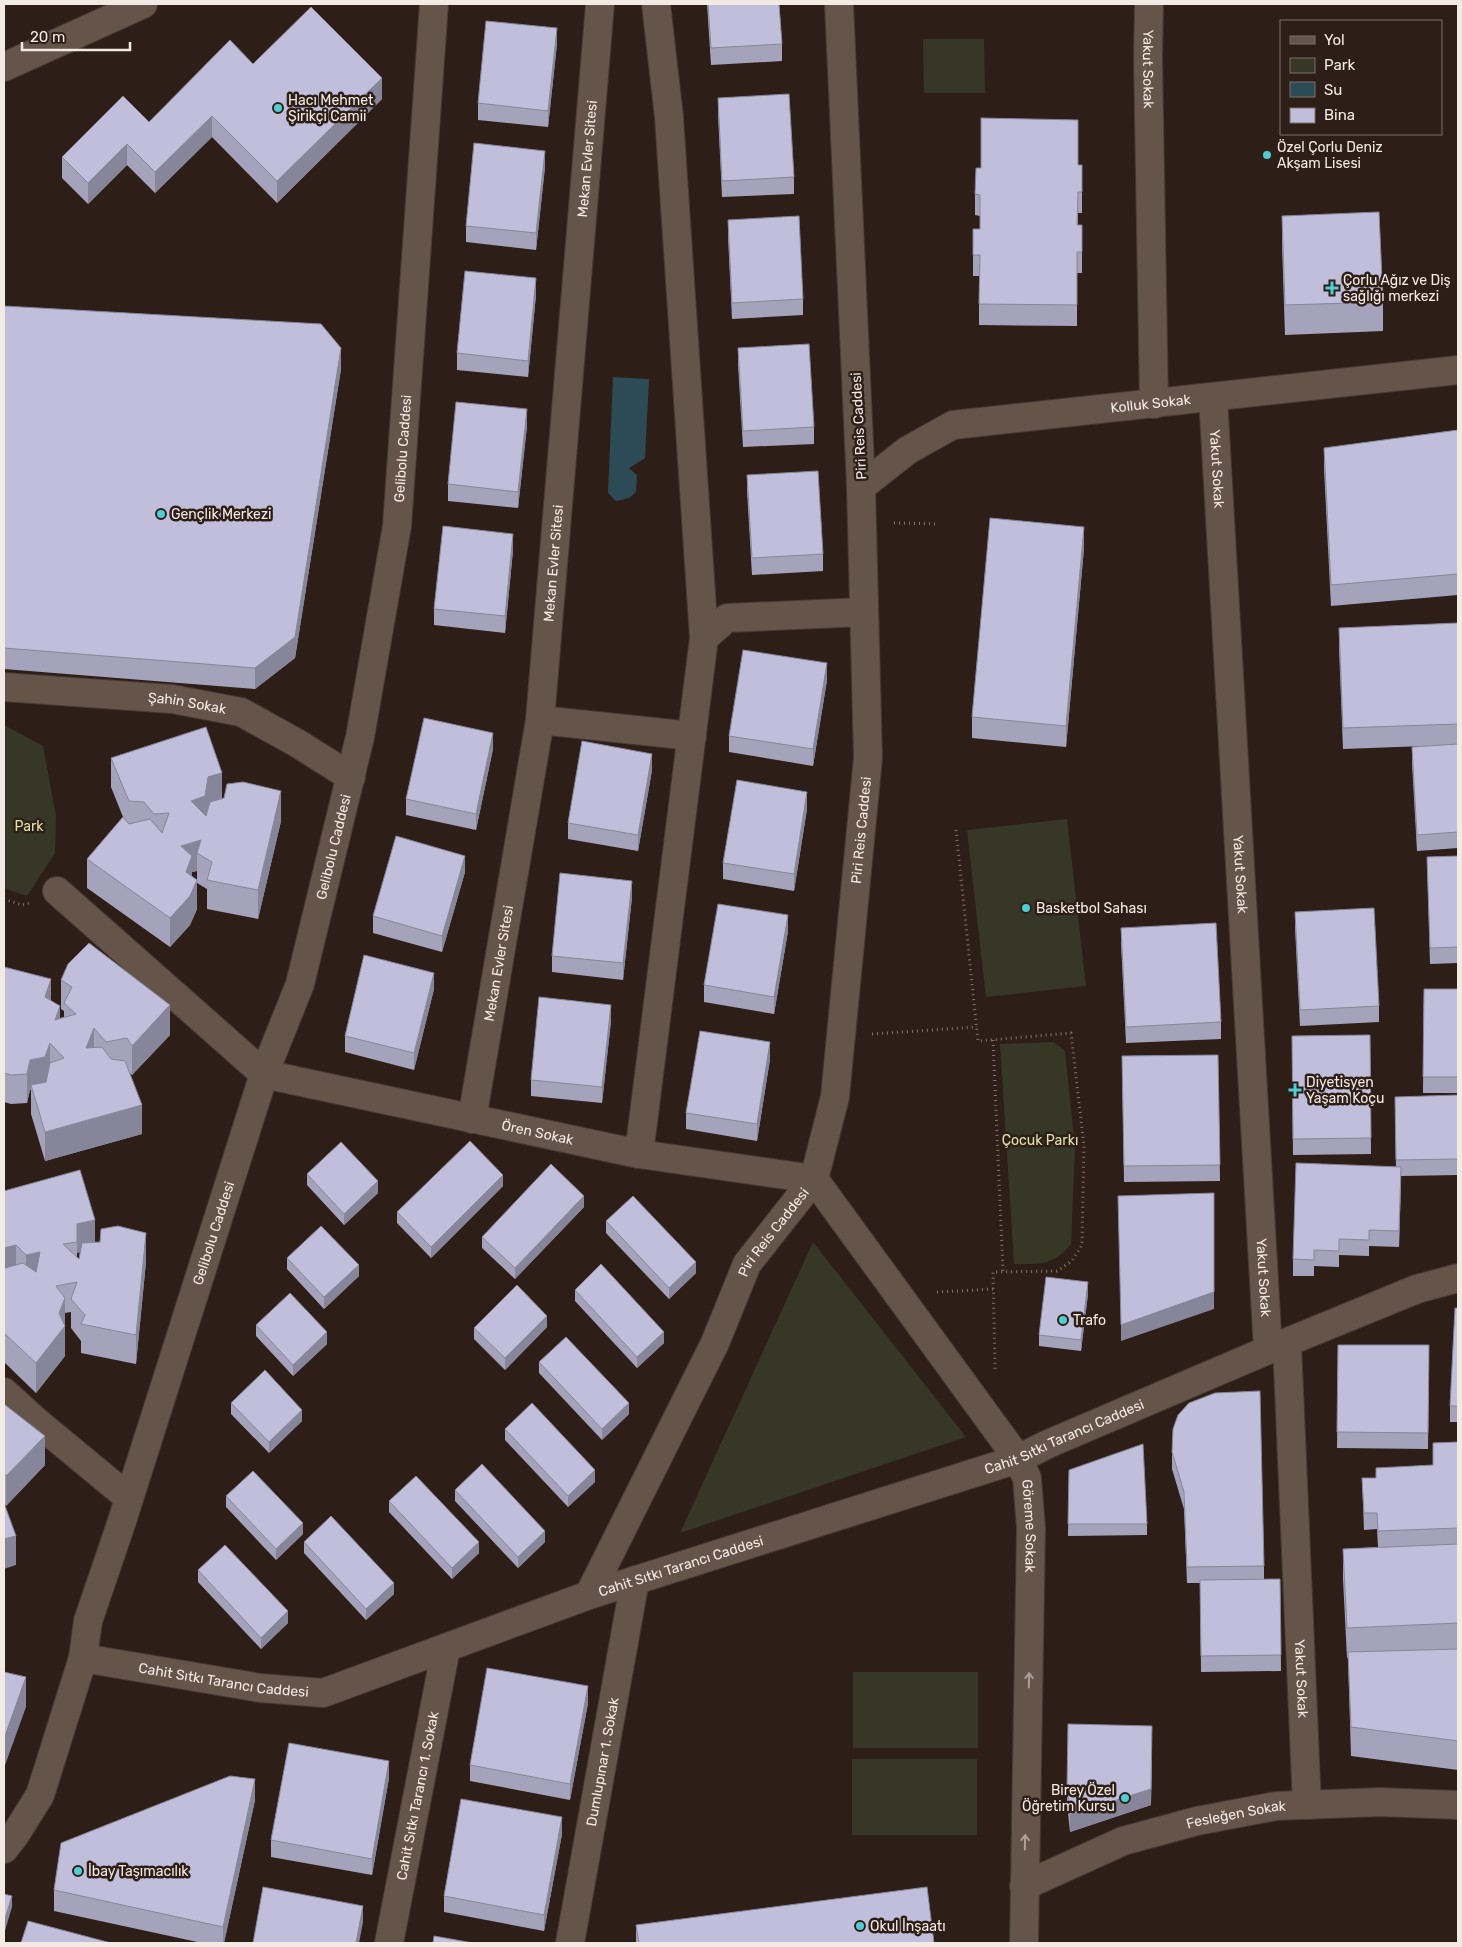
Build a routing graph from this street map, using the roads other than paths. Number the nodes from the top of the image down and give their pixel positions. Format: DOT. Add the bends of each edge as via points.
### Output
graph roads {
  1 [pos="143,4"];
  2 [pos="434,4"];
  3 [pos="600,4"];
  4 [pos="656,4"];
  5 [pos="839,4"];
  6 [pos="1149,4"];
  7 [pos="4,66"];
  8 [pos="1458,370"];
  9 [pos="1213,397"];
  10 [pos="1154,404"];
  11 [pos="862,487"];
  12 [pos="864,612"];
  13 [pos="704,638"];
  14 [pos="4,687"];
  15 [pos="540,720"];
  16 [pos="692,736"];
  17 [pos="352,777"];
  18 [pos="57,891"];
  19 [pos="264,1074"];
  20 [pos="472,1118"];
  21 [pos="639,1154"];
  22 [pos="814,1180"];
  23 [pos="1458,1278"];
  24 [pos="1277,1347"];
  25 [pos="4,1392"];
  26 [pos="1018,1459"];
  27 [pos="129,1498"];
  28 [pos="635,1580"];
  29 [pos="589,1595"];
  30 [pos="446,1648"];
  31 [pos="83,1658"];
  32 [pos="1458,1804"];
  33 [pos="1307,1805"];
  34 [pos="4,1849"];
  35 [pos="1024,1886"];
  36 [pos="389,1943"];
  37 [pos="570,1943"];
  38 [pos="1024,1943"];
  1 -- 7 [label="street"];
  2 -- 17 [label="street, Gelibolu Caddesi" via="397,526"];
  3 -- 15 [label="street, Mekan Evler Sitesi"];
  4 -- 13 [label="street" via="669,118"];
  5 -- 11 [label="street, Piri Reis Caddesi"];
  6 -- 10 [label="street, Yakut Sokak"];
  8 -- 9 [label="street, Kolluk Sokak"];
  9 -- 10 [label="street, Kolluk Sokak"];
  9 -- 24 [label="street, Yakut Sokak"];
  10 -- 11 [label="street, Kolluk Sokak" via="953,425 908,450"];
  11 -- 12 [label="street, Piri Reis Caddesi"];
  12 -- 13 [label="street" via="727,618"];
  12 -- 22 [label="street, Piri Reis Caddesi" via="868,758 835,1097"];
  13 -- 16 [label="street"];
  14 -- 17 [label="street, Şahin Sokak" via="172,699 241,712"];
  15 -- 16 [label="street"];
  15 -- 20 [label="street, Mekan Evler Sitesi"];
  16 -- 21 [label="street"];
  17 -- 19 [label="street, Gelibolu Caddesi" via="300,984"];
  18 -- 19 [label="street"];
  19 -- 20 [label="street, Ören Sokak"];
  19 -- 27 [label="street, Gelibolu Caddesi"];
  20 -- 21 [label="street, Ören Sokak"];
  21 -- 22 [label="street, Ören Sokak"];
  22 -- 26 [label="street, Göreme Sokak"];
  22 -- 29 [label="street, Piri Reis Caddesi" via="747,1264 715,1343"];
  23 -- 24 [label="street, Cahit Sıtkı Tarancı Caddesi" via="1417,1289"];
  24 -- 26 [label="street, Cahit Sıtkı Tarancı Caddesi"];
  24 -- 33 [label="street, Yakut Sokak"];
  25 -- 27 [label="street"];
  26 -- 28 [label="street, Cahit Sıtkı Tarancı Caddesi"];
  35 -- 26 [label="street, Göreme Sokak, one-way" via="1032,1528 1027,1478"];
  27 -- 31 [label="street, Gelibolu Caddesi" via="88,1621"];
  28 -- 29 [label="street, Cahit Sıtkı Tarancı Caddesi"];
  28 -- 37 [label="street, Dumlupınar 1. Sokak"];
  29 -- 30 [label="street, Cahit Sıtkı Tarancı Caddesi"];
  30 -- 31 [label="street, Cahit Sıtkı Tarancı Caddesi" via="323,1693 260,1688"];
  30 -- 36 [label="street, Cahit Sıtkı Tarancı 1. Sokak"];
  31 -- 34 [label="street" via="40,1795"];
  32 -- 33 [label="street, Fesleğen Sokak" via="1380,1802"];
  33 -- 35 [label="street, Fesleğen Sokak" via="1276,1806 1206,1819 1122,1842"];
  35 -- 38 [label="street, Göreme Sokak"];
}
